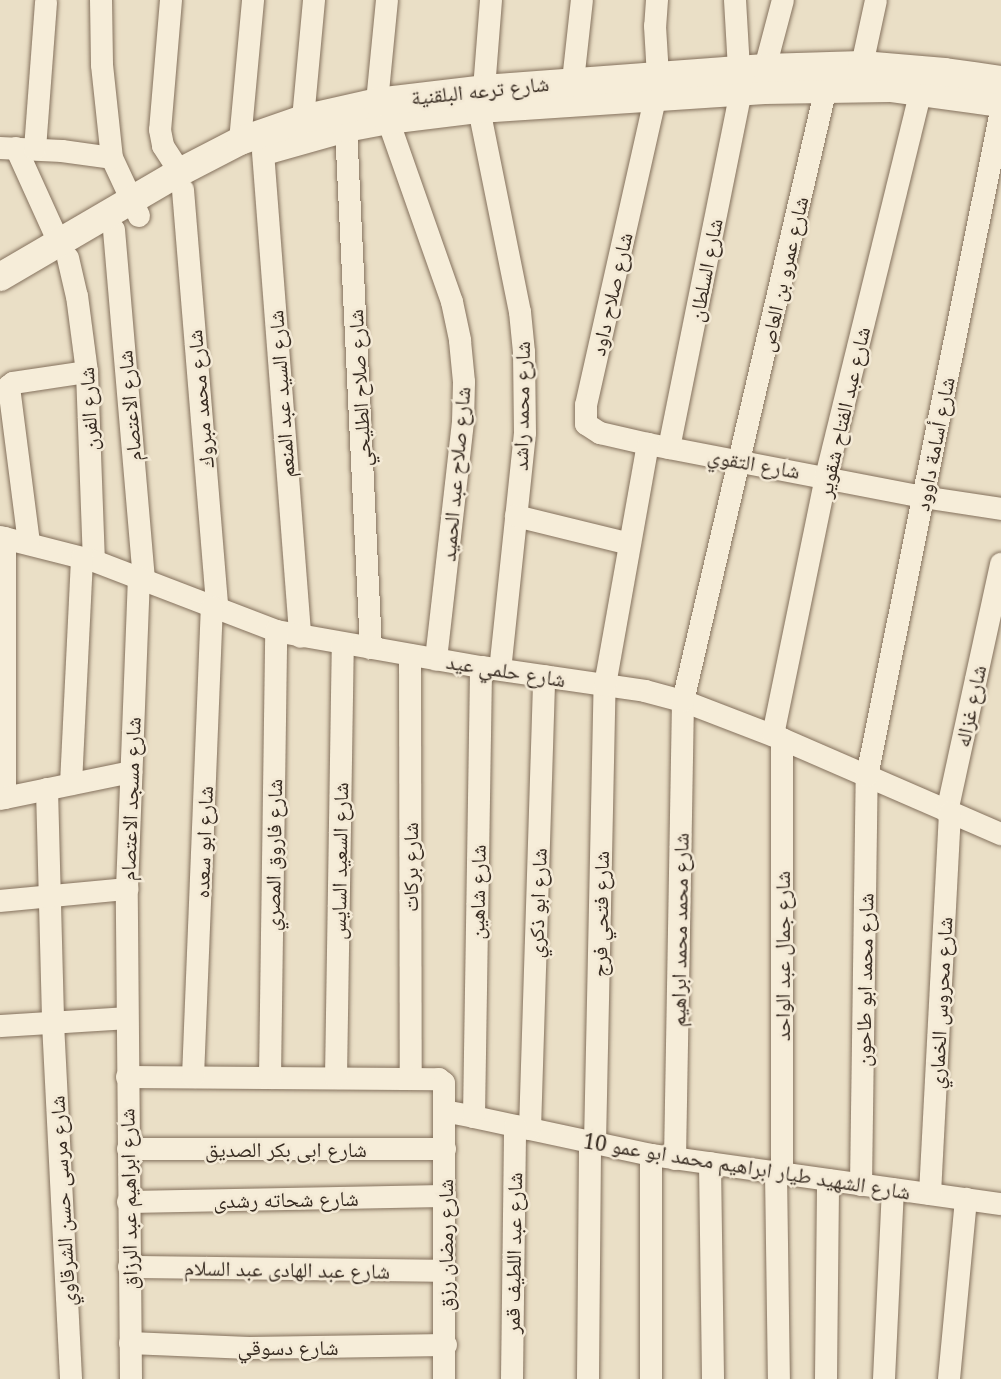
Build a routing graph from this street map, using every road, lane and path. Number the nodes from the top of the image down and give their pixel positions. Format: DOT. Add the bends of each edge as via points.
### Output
graph roads {
  1 [pos="101,0"];
  2 [pos="171,0"];
  3 [pos="253,0"];
  4 [pos="314,0"];
  5 [pos="387,0"];
  6 [pos="491,0"];
  7 [pos="582,0"];
  8 [pos="657,0"];
  9 [pos="735,0"];
  10 [pos="783,0"];
  11 [pos="876,0"];
  12 [pos="46,2"];
  13 [pos="862,65"];
  14 [pos="748,77"];
  15 [pos="1001,80"];
  16 [pos="573,81"];
  17 [pos="657,87"];
  18 [pos="826,88"];
  19 [pos="921,90"];
  20 [pos="482,99"];
  21 [pos="1001,103"];
  22 [pos="382,111"];
  23 [pos="1001,111"];
  24 [pos="303,119"];
  25 [pos="346,128"];
  26 [pos="251,147"];
  27 [pos="17,149"];
  28 [pos="112,159"];
  29 [pos="181,181"];
  30 [pos="135,208"];
  31 [pos="114,230"];
  32 [pos="63,251"];
  33 [pos="0,277"];
  34 [pos="0,295"];
  35 [pos="87,372"];
  36 [pos="659,446"];
  37 [pos="740,460"];
  38 [pos="826,477"];
  39 [pos="923,497"];
  40 [pos="1001,509"];
  41 [pos="516,516"];
  42 [pos="3,538"];
  43 [pos="28,543"];
  44 [pos="630,544"];
  45 [pos="88,559"];
  46 [pos="1001,564"];
  47 [pos="141,580"];
  48 [pos="214,608"];
  49 [pos="276,631"];
  50 [pos="300,636"];
  51 [pos="343,644"];
  52 [pos="371,648"];
  53 [pos="410,655"];
  54 [pos="436,659"];
  55 [pos="490,668"];
  56 [pos="544,676"];
  57 [pos="604,685"];
  58 [pos="683,701"];
  59 [pos="778,737"];
  60 [pos="131,772"];
  61 [pos="867,776"];
  62 [pos="71,784"];
  63 [pos="47,789"];
  64 [pos="2,798"];
  65 [pos="948,812"];
  66 [pos="1001,834"];
  67 [pos="127,889"];
  68 [pos="50,897"];
  69 [pos="0,901"];
  70 [pos="126,1018"];
  71 [pos="53,1023"];
  72 [pos="0,1026"];
  73 [pos="127,1077"];
  74 [pos="193,1077"];
  75 [pos="270,1078"];
  76 [pos="336,1078"];
  77 [pos="411,1078"];
  78 [pos="444,1111"];
  79 [pos="474,1117"];
  80 [pos="523,1128"];
  81 [pos="592,1143"];
  82 [pos="128,1149"];
  83 [pos="445,1149"];
  84 [pos="651,1155"];
  85 [pos="675,1159"];
  86 [pos="710,1163"];
  87 [pos="779,1173"];
  88 [pos="828,1180"];
  89 [pos="861,1185"];
  90 [pos="893,1189"];
  91 [pos="930,1194"];
  92 [pos="444,1196"];
  93 [pos="966,1199"];
  94 [pos="128,1202"];
  95 [pos="1001,1204"];
  96 [pos="129,1267"];
  97 [pos="445,1271"];
  98 [pos="130,1343"];
  99 [pos="446,1345"];
  100 [pos="71,1379"];
  101 [pos="131,1379"];
  102 [pos="444,1379"];
  103 [pos="512,1379"];
  104 [pos="588,1379"];
  105 [pos="651,1379"];
  106 [pos="713,1379"];
  107 [pos="779,1379"];
  108 [pos="826,1379"];
  109 [pos="884,1379"];
  110 [pos="949,1379"];
  1 -- 28 [label="street" via="102,65"];
  2 -- 29 [label="street" via="160,130 163,146"];
  3 -- 26 [label="street, شارع السيد عبد المنعم"];
  4 -- 24 [label="street"];
  5 -- 22 [label="street"];
  6 -- 20 [label="street, شارع محمد راشد"];
  7 -- 16 [label="street"];
  8 -- 17 [label="street, شارع صلاح داود"];
  9 -- 14 [label="street"];
  10 -- 14 [label="street"];
  11 -- 13 [label="street"];
  12 -- 27 [label="street"];
  13 -- 14 [label="street, شارع ترعه البلقنية"];
  13 -- 15 [label="street, شارع ترعه البلقنية"];
  14 -- 17 [label="street, شارع ترعه البلقنية"];
  14 -- 18 [label="street, شارع ترعه البلقنية"];
  14 -- 36 [label="street, شارع السلطان"];
  16 -- 17 [label="street, شارع ترعه البلقنية"];
  16 -- 20 [label="street, شارع ترعه البلقنية"];
  17 -- 20 [label="street, شارع ترعه البلقنية"];
  17 -- 36 [label="street, شارع صلاح داود" via="584,417 592,430"];
  18 -- 19 [label="street, شارع ترعه البلقنية"];
  18 -- 37 [label="street, شارع عمرو بن العاص"];
  19 -- 21 [label="street, شارع ترعه البلقنية"];
  19 -- 38 [label="street, شارع عبد الفتاح شقوير"];
  20 -- 22 [label="street, شارع ترعه البلقنية"];
  20 -- 41 [label="street, شارع محمد راشد" via="524,352 525,433"];
  22 -- 24 [label="street, شارع ترعه البلقنية"];
  22 -- 25 [label="street, شارع ترعه البلقنية"];
  22 -- 54 [label="street, شارع صلاح عبد الحميد" via="452,302 460,341 463,423"];
  23 -- 39 [label="street, شارع أسامة داوود"];
  24 -- 26 [label="street, شارع ترعه البلقنية"];
  25 -- 26 [label="street, شارع ترعه البلقنية"];
  25 -- 52 [label="street, شارع صلاح الطليحي"];
  26 -- 29 [label="street, شارع ترعه البلقنية"];
  26 -- 50 [label="street, شارع السيد عبد المنعم"];
  27 -- 28 [label="street"];
  27 -- 32 [label="street, شارع الفرن"];
  28 -- 30 [label="street"];
  29 -- 30 [label="street, شارع ترعه البلقنية"];
  29 -- 48 [label="street, شارع محمد مبروك"];
  30 -- 31 [label="street, شارع ترعه البلقنية"];
  30 -- 32 [label="street, شارع ترعه البلقنية"];
  31 -- 32 [label="street, شارع ترعه البلقنية"];
  31 -- 47 [label="street, شارع الاعتصام"];
  32 -- 33 [label="street, شارع ترعه البلقنية"];
  32 -- 34 [label="street, شارع ترعه البلقنية"];
  32 -- 35 [label="street, شارع الفرن" via="79,306"];
  35 -- 43 [label="street" via="9,386"];
  35 -- 45 [label="street, شارع الفرن"];
  36 -- 37 [label="street, شارع التقوي"];
  36 -- 44 [label="street, شارع السلطان"];
  37 -- 38 [label="street, شارع التقوي"];
  37 -- 58 [label="street, شارع عمرو بن العاص"];
  38 -- 39 [label="street, شارع التقوي"];
  38 -- 59 [label="street, شارع عبد الفتاح شقوير"];
  39 -- 40 [label="street, شارع التقوي"];
  39 -- 61 [label="street, شارع أسامة داوود"];
  41 -- 44 [label="street"];
  41 -- 55 [label="street, شارع محمد راشد"];
  42 -- 43 [label="street, شارع حلمي عيد"];
  42 -- 64 [label="street"];
  43 -- 45 [label="street, شارع حلمي عيد"];
  44 -- 57 [label="street, شارع فتحي فرج"];
  45 -- 47 [label="street, شارع حلمي عيد"];
  45 -- 62 [label="street, شارع الفرن"];
  46 -- 65 [label="street, شارع غزاله"];
  47 -- 48 [label="street, شارع حلمي عيد"];
  47 -- 60 [label="street, شارع مسجد الاعتصام"];
  48 -- 49 [label="street, شارع حلمي عيد"];
  48 -- 74 [label="street, شارع ابو سعده"];
  49 -- 50 [label="street, شارع حلمي عيد"];
  49 -- 75 [label="street, شارع فاروق المصري"];
  50 -- 51 [label="street, شارع حلمي عيد"];
  51 -- 52 [label="street, شارع حلمي عيد"];
  51 -- 76 [label="street, شارع السعيد السايس"];
  52 -- 53 [label="street, شارع حلمي عيد"];
  53 -- 54 [label="street, شارع حلمي عيد"];
  53 -- 77 [label="street, شارع بركات"];
  54 -- 55 [label="street, شارع حلمي عيد"];
  55 -- 56 [label="street, شارع حلمي عيد"];
  55 -- 79 [label="street, شارع شاهين"];
  56 -- 57 [label="street, شارع حلمي عيد"];
  56 -- 80 [label="street, شارع ابو ذكري"];
  57 -- 58 [label="street, شارع حلمي عيد"];
  57 -- 81 [label="street, شارع فتحي فرج"];
  58 -- 59 [label="street, شارع حلمي عيد"];
  58 -- 85 [label="street, شارع محمد محمد ابراهيم"];
  59 -- 61 [label="street, شارع حلمي عيد"];
  59 -- 87 [label="street, شارع جمال عبد الواحد"];
  60 -- 62 [label="street"];
  60 -- 67 [label="street, شارع مسجد الاعتصام"];
  61 -- 65 [label="street, شارع حلمي عيد"];
  61 -- 89 [label="street, شارع محمد ابو طاحون"];
  62 -- 63 [label="street"];
  63 -- 64 [label="street"];
  63 -- 68 [label="street, شارع مرسى حسن الشرقاوي"];
  65 -- 66 [label="street, شارع حلمي عيد"];
  65 -- 91 [label="street, شارع محروس الخماري"];
  67 -- 68 [label="street"];
  67 -- 70 [label="street, شارع مسجد الاعتصام"];
  68 -- 69 [label="street"];
  68 -- 71 [label="street, شارع مرسى حسن الشرقاوي"];
  70 -- 71 [label="street"];
  70 -- 73 [label="street, شارع ابراهيم عبد الرزاق"];
  71 -- 72 [label="street"];
  71 -- 100 [label="street, شارع مرسى حسن الشرقاوي"];
  73 -- 74 [label="street"];
  73 -- 82 [label="street, شارع ابراهيم عبد الرزاق"];
  74 -- 75 [label="street"];
  75 -- 76 [label="street"];
  76 -- 77 [label="street"];
  77 -- 78 [label="street" via="442,1081"];
  78 -- 79 [label="street, شارع الشهيد طيار ابراهيم محمد ابو عمو 10"];
  78 -- 83 [label="street, شارع رمضان رزق"];
  79 -- 80 [label="street, شارع الشهيد طيار ابراهيم محمد ابو عمو 10"];
  80 -- 81 [label="street, شارع الشهيد طيار ابراهيم محمد ابو عمو 10"];
  80 -- 103 [label="street, شارع عبد اللطيف قمر"];
  81 -- 84 [label="street, شارع الشهيد طيار ابراهيم محمد ابو عمو 10"];
  81 -- 104 [label="street, شارع فتحي فرج"];
  82 -- 83 [label="street, شارع ابى بكر الصديق"];
  82 -- 94 [label="street, شارع ابراهيم عبد الرزاق"];
  83 -- 92 [label="street, شارع رمضان رزق"];
  84 -- 85 [label="street, شارع الشهيد طيار ابراهيم محمد ابو عمو 10"];
  84 -- 105 [label="street"];
  85 -- 86 [label="street, شارع الشهيد طيار ابراهيم محمد ابو عمو 10"];
  86 -- 87 [label="street, شارع الشهيد طيار ابراهيم محمد ابو عمو 10"];
  86 -- 106 [label="street"];
  87 -- 88 [label="street, شارع الشهيد طيار ابراهيم محمد ابو عمو 10"];
  87 -- 107 [label="street, شارع جمال عبد الواحد"];
  88 -- 89 [label="street, شارع الشهيد طيار ابراهيم محمد ابو عمو 10"];
  88 -- 108 [label="street"];
  89 -- 90 [label="street, شارع الشهيد طيار ابراهيم محمد ابو عمو 10"];
  90 -- 91 [label="street, شارع الشهيد طيار ابراهيم محمد ابو عمو 10"];
  90 -- 109 [label="street"];
  91 -- 93 [label="street, شارع الشهيد طيار ابراهيم محمد ابو عمو 10"];
  92 -- 94 [label="street, شارع شحاته رشدى"];
  92 -- 97 [label="street, شارع رمضان رزق"];
  93 -- 95 [label="street, شارع الشهيد طيار ابراهيم محمد ابو عمو 10"];
  93 -- 110 [label="street"];
  94 -- 96 [label="street, شارع ابراهيم عبد الرزاق"];
  96 -- 97 [label="street, شارع عبد الهادى عبد السلام"];
  96 -- 98 [label="street, شارع ابراهيم عبد الرزاق"];
  97 -- 99 [label="street, شارع رمضان رزق"];
  98 -- 99 [label="street, شارع دسوقي" via="249,1348"];
  98 -- 101 [label="street, شارع ابراهيم عبد الرزاق"];
  99 -- 102 [label="street, شارع رمضان رزق"];
}
